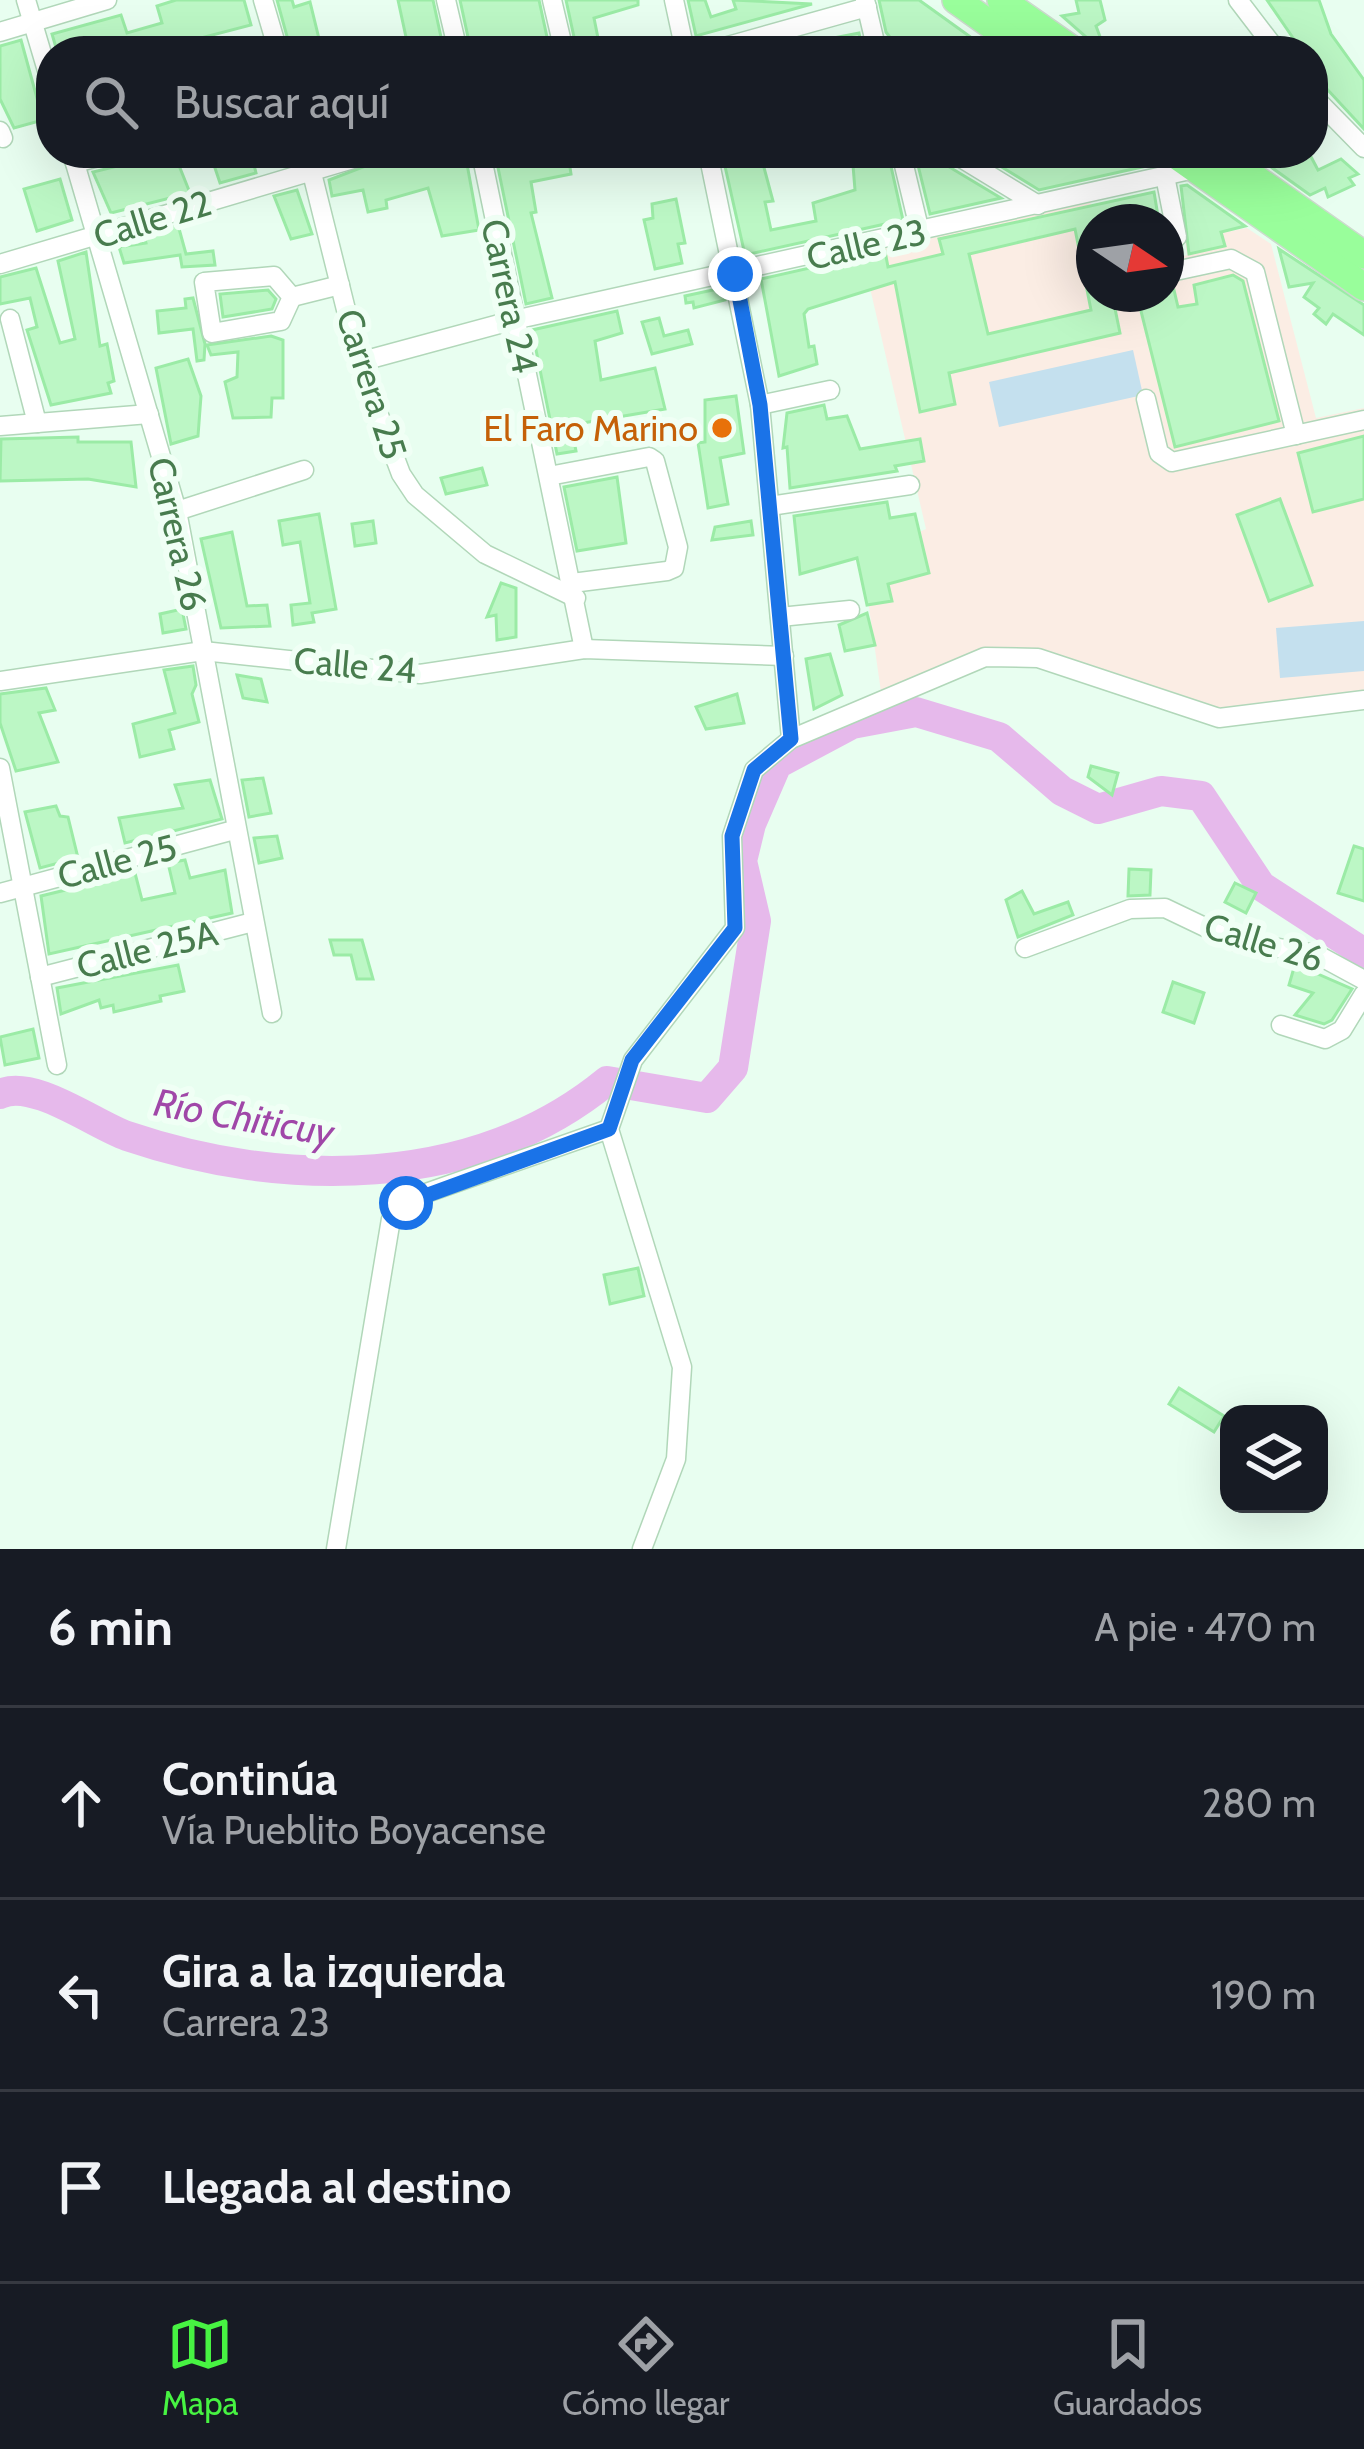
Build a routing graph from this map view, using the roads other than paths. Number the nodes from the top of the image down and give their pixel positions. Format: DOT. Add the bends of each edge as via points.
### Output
graph roads {
  1 [pos="26,0"];
  2 [pos="106,0"];
  3 [pos="263,0"];
  4 [pos="446,0"];
  5 [pos="552,0"];
  6 [pos="674,0"];
  7 [pos="956,0"];
  8 [pos="1001,0"];
  9 [pos="1238,0"];
  10 [pos="866,4"];
  11 [pos="32,22"];
  12 [pos="0,32"];
  13 [pos="36,36"];
  14 [pos="274,36"];
  15 [pos="454,36"];
  16 [pos="560,36"];
  17 [pos="682,36"];
  18 [pos="760,36"];
  19 [pos="873,36"];
  20 [pos="1007,36"];
  21 [pos="1053,36"];
  22 [pos="1266,36"];
  23 [pos="1328,111"];
  24 [pos="1364,148"];
  25 [pos="76,168"];
  26 [pos="293,168"];
  27 [pos="311,168"];
  28 [pos="484,168"];
  29 [pos="711,168"];
  30 [pos="905,168"];
  31 [pos="977,168"];
  32 [pos="1178,168"];
  33 [pos="1196,168"];
  34 [pos="1204,168"];
  35 [pos="1206,168"];
  36 [pos="1037,205"];
  37 [pos="1184,211"];
  38 [pos="920,232"];
  39 [pos="97,236"];
  40 [pos="1364,255"];
  41 [pos="0,264"];
  42 [pos="1184,269"];
  43 [pos="735,274"];
  44 [pos="340,285"];
  45 [pos="1364,287"];
  46 [pos="292,297"];
  47 [pos="10,319"];
  48 [pos="514,320"];
  49 [pos="358,362"];
  50 [pos="830,390"];
  51 [pos="1146,399"];
  52 [pos="760,405"];
  53 [pos="149,414"];
  54 [pos="1364,420"];
  55 [pos="37,423"];
  56 [pos="0,426"];
  57 [pos="1296,435"];
  58 [pos="304,470"];
  59 [pos="549,476"];
  60 [pos="910,485"];
  61 [pos="770,506"];
  62 [pos="177,511"];
  63 [pos="574,590"];
  64 [pos="850,610"];
  65 [pos="780,617"];
  66 [pos="584,649"];
  67 [pos="203,651"];
  68 [pos="784,656"];
  69 [pos="0,681"];
  70 [pos="1364,700"];
  71 [pos="791,739"];
  72 [pos="0,767"];
  73 [pos="234,830"];
  74 [pos="23,886"];
  75 [pos="0,893"];
  76 [pos="253,922"];
  77 [pos="1025,948"];
  78 [pos="40,976"];
  79 [pos="1364,980"];
  80 [pos="1364,994"];
  81 [pos="272,1013"];
  82 [pos="1281,1025"];
  83 [pos="57,1065"];
  84 [pos="609,1129"];
  85 [pos="336,1549"];
  86 [pos="641,1549"];
  1 -- 11 [label="street"];
  2 -- 11 [label="street"];
  3 -- 14 [label="street"];
  4 -- 15 [label="street"];
  5 -- 16 [label="street"];
  6 -- 17 [label="street"];
  7 -- 20 [label="highway"];
  8 -- 21 [label="highway"];
  9 -- 22 [label="street"];
  10 -- 18 [label="street"];
  10 -- 19 [label="street"];
  11 -- 12 [label="street"];
  11 -- 13 [label="street"];
  23 -- 24 [label="street"];
  25 -- 39 [label="street, Carrera 26"];
  26 -- 39 [label="street, Calle 22"];
  27 -- 44 [label="street, Carrera 25"];
  28 -- 48 [label="street, Carrera 24"];
  29 -- 43 [label="street"];
  30 -- 38 [label="street"];
  31 -- 36 [label="street"];
  32 -- 36 [label="street, Calle 23"];
  33 -- 37 [label="street"];
  34 -- 45 [label="highway"];
  35 -- 40 [label="highway"];
  36 -- 38 [label="street, Calle 23"];
  38 -- 43 [label="street, Calle 23"];
  39 -- 41 [label="street, Calle 22"];
  39 -- 53 [label="street, Carrera 26"];
  42 -- 57 [label="street" via="1231,259 1255,272"];
  43 -- 48 [label="street, Calle 23"];
  43 -- 52 [label="street"];
  44 -- 46 [label="street"];
  44 -- 49 [label="street, Carrera 25"];
  46 -- 46 [label="street" via="277,323 212,333 204,283 274,276"];
  47 -- 55 [label="street"];
  48 -- 49 [label="street, Calle 23"];
  48 -- 59 [label="street, Carrera 24"];
  49 -- 63 [label="street, Carrera 25" via="415,495 485,554"];
  50 -- 52 [label="street"];
  51 -- 57 [label="street" via="1167,461"];
  52 -- 61 [label="street"];
  53 -- 55 [label="street"];
  53 -- 62 [label="street, Carrera 26"];
  54 -- 57 [label="street"];
  55 -- 56 [label="street"];
  58 -- 62 [label="street"];
  59 -- 63 [label="street, Carrera 24"];
  59 -- 63 [label="street" via="649,457 678,547 667,571"];
  60 -- 61 [label="street"];
  61 -- 65 [label="street"];
  62 -- 67 [label="street, Carrera 26"];
  63 -- 66 [label="street, Carrera 24"];
  64 -- 65 [label="street"];
  65 -- 68 [label="street"];
  66 -- 67 [label="street, Calle 24" via="421,674"];
  66 -- 68 [label="street, Calle 24"];
  67 -- 69 [label="street, Calle 24"];
  67 -- 73 [label="street, Carrera 26"];
  68 -- 71 [label="street"];
  70 -- 71 [label="street" via="1220,718 1038,658 985,657"];
  71 -- 84 [label="street" via="754,770 732,836 735,928 632,1060"];
  72 -- 74 [label="street"];
  73 -- 74 [label="street, Calle 25"];
  73 -- 76 [label="street, Carrera 26"];
  74 -- 75 [label="street, Calle 25"];
  74 -- 78 [label="street"];
  76 -- 78 [label="street, Calle 25A"];
  76 -- 81 [label="street, Carrera 26"];
  77 -- 79 [label="street, Calle 26" via="1130,909 1165,908 1234,941 1316,953"];
  78 -- 83 [label="street"];
  80 -- 82 [label="street" via="1342,1030 1325,1039"];
  84 -- 85 [label="street" via="429,1192 391,1219"];
  84 -- 86 [label="street" via="682,1366 676,1459"];
}
